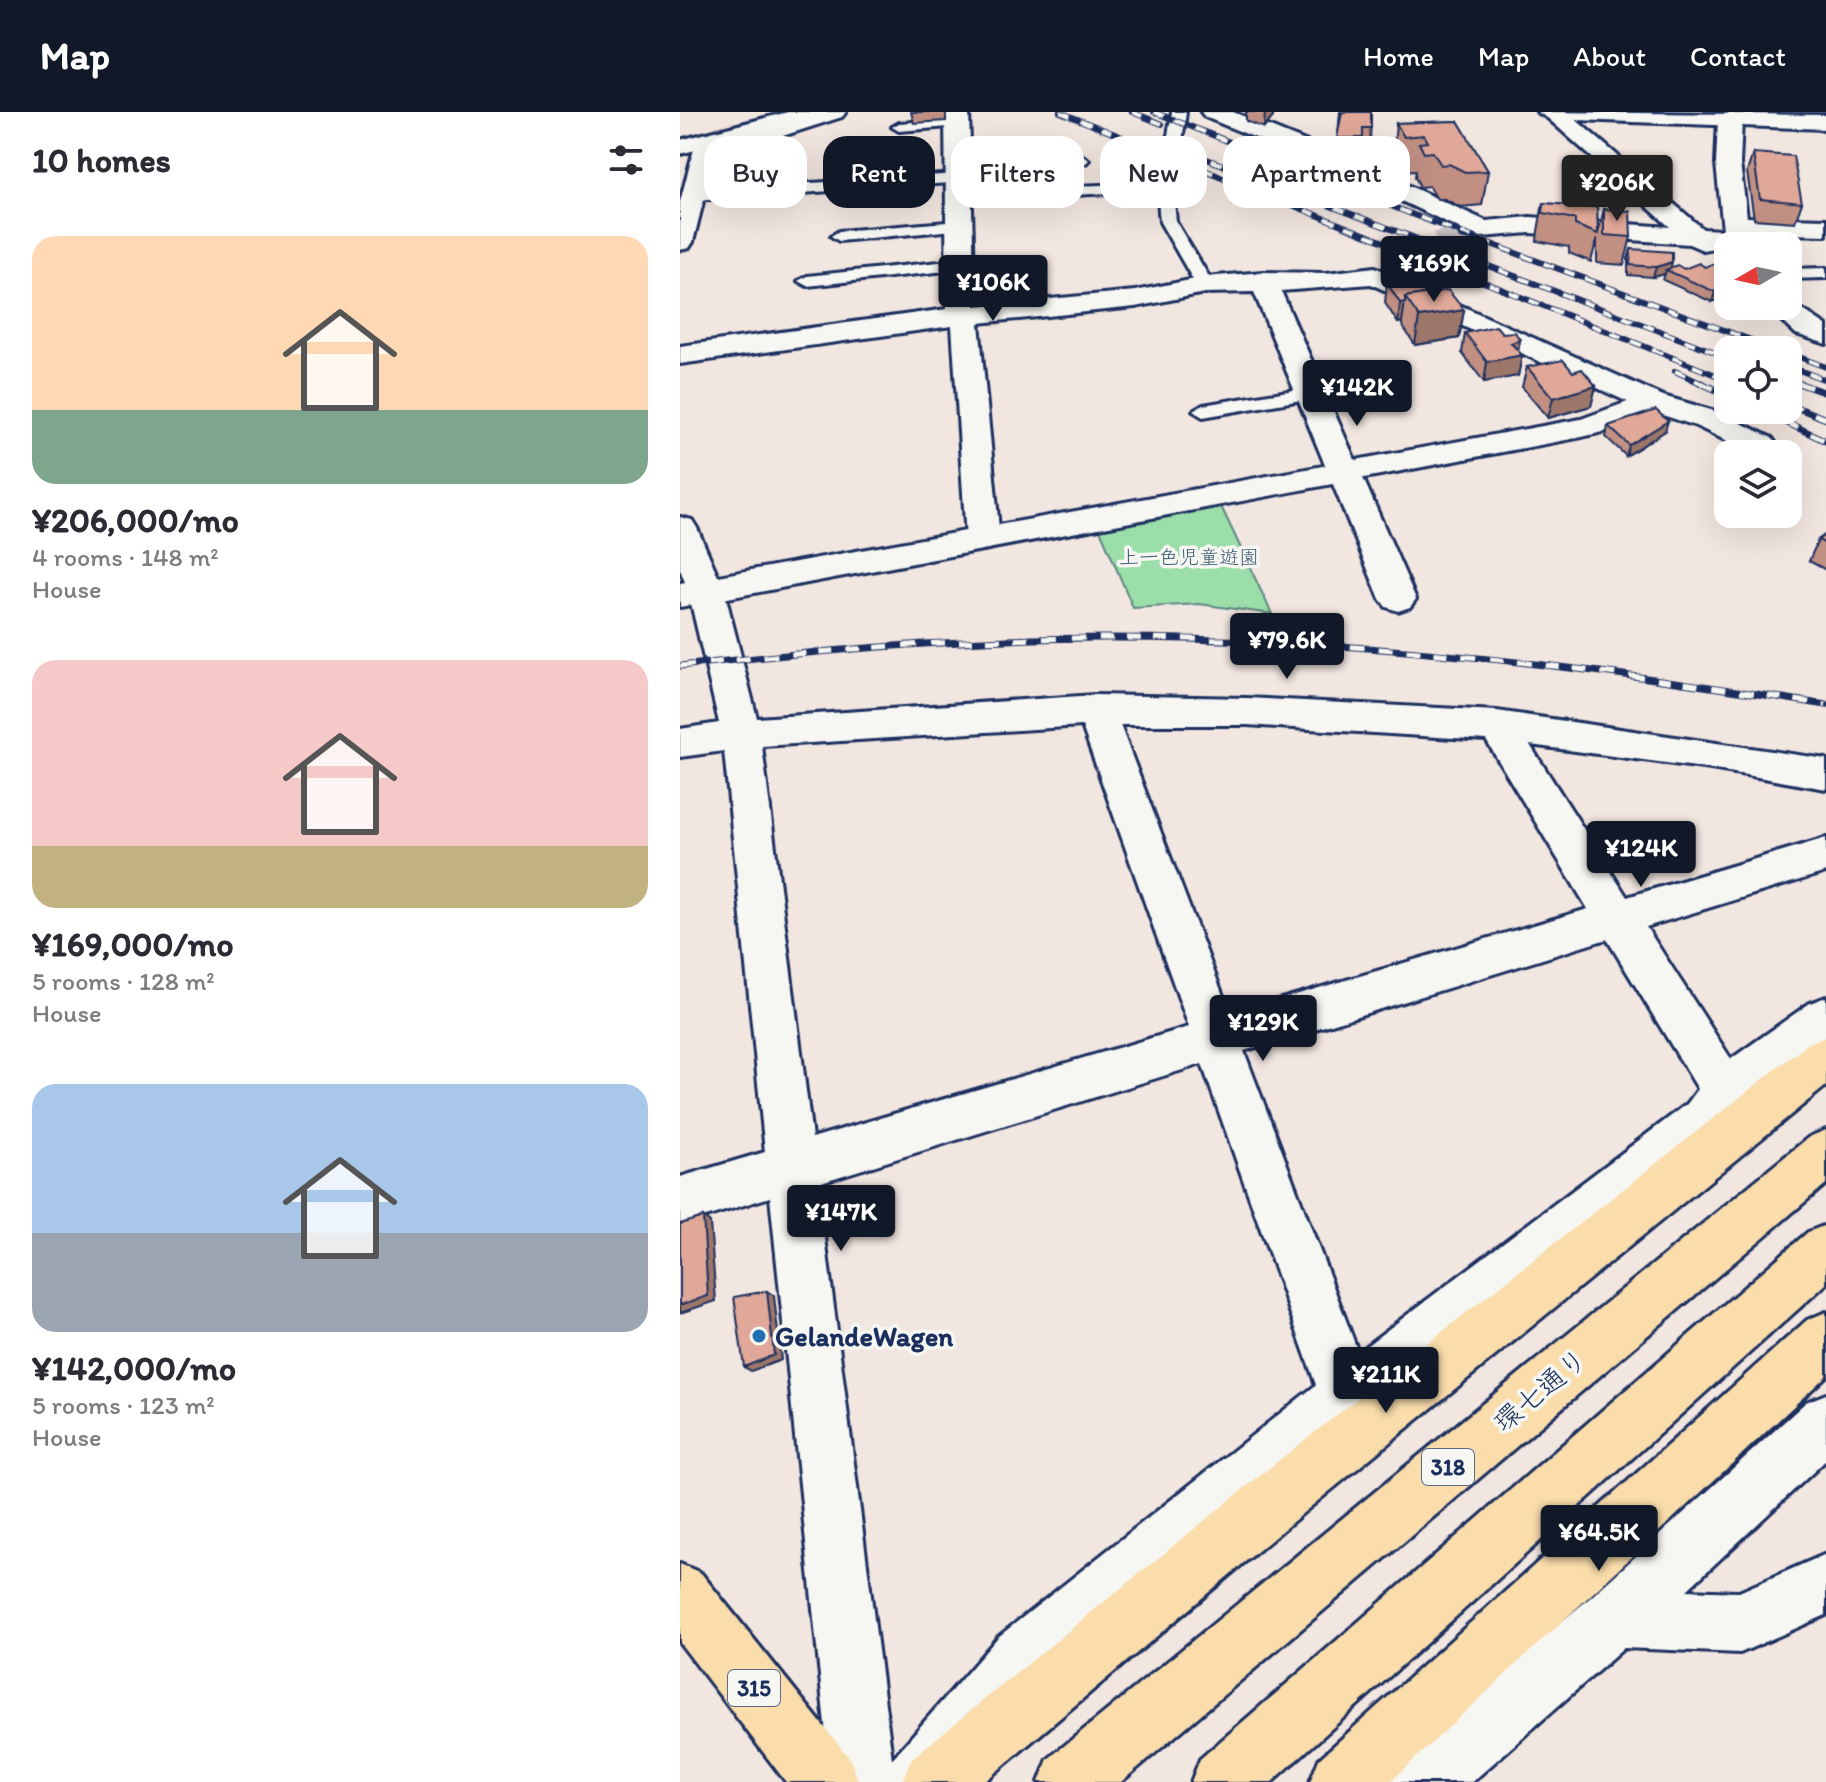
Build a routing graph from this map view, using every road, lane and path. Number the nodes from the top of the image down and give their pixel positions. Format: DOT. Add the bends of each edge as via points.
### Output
graph roads {
  1 [pos="815,112"];
  2 [pos="834,112"];
  3 [pos="1179,112"];
  4 [pos="1213,112"];
  5 [pos="1551,112"];
  6 [pos="1726,116"];
  7 [pos="957,118"];
  8 [pos="1826,122"];
  9 [pos="899,127"];
  10 [pos="680,147"];
  11 [pos="951,181"];
  12 [pos="695,195"];
  13 [pos="959,208"];
  14 [pos="959,226"];
  15 [pos="1826,227"];
  16 [pos="1734,232"];
  17 [pos="1798,232"];
  18 [pos="839,236"];
  19 [pos="1698,237"];
  20 [pos="1714,240"];
  21 [pos="680,242"];
  22 [pos="1404,262"];
  23 [pos="958,265"];
  24 [pos="1826,273"];
  25 [pos="1802,274"];
  26 [pos="1375,275"];
  27 [pos="1263,280"];
  28 [pos="807,281"];
  29 [pos="1205,285"];
  30 [pos="961,316"];
  31 [pos="1797,320"];
  32 [pos="1826,335"];
  33 [pos="680,355"];
  34 [pos="1312,393"];
  35 [pos="1652,402"];
  36 [pos="1203,411"];
  37 [pos="1751,440"];
  38 [pos="1345,471"];
  39 [pos="680,528"];
  40 [pos="983,539"];
  41 [pos="693,593"];
  42 [pos="1398,599"];
  43 [pos="1095,709"];
  44 [pos="1497,725"];
  45 [pos="741,733"];
  46 [pos="680,743"];
  47 [pos="1826,774"];
  48 [pos="1826,855"];
  49 [pos="1619,917"];
  50 [pos="1826,1017"];
  51 [pos="1218,1040"];
  52 [pos="1826,1058"];
  53 [pos="1725,1091"];
  54 [pos="1826,1153"];
  55 [pos="793,1168"];
  56 [pos="680,1201"];
  57 [pos="1826,1250"];
  58 [pos="1826,1339"];
  59 [pos="1347,1395"];
  60 [pos="1826,1422"];
  61 [pos="1826,1584"];
  62 [pos="680,1594"];
  63 [pos="1613,1617"];
  64 [pos="827,1782"];
  65 [pos="863,1782"];
  66 [pos="915,1782"];
  67 [pos="934,1782"];
  68 [pos="1071,1782"];
  69 [pos="1223,1782"];
  70 [pos="1342,1782"];
  71 [pos="1423,1782"];
  1 -- 10 [label="street"];
  2 -- 12 [label="street" via="703,154"];
  3 -- 29 [label="lane" via="1164,178 1168,222"];
  4 -- 19 [label="street" via="1348,167 1474,228 1530,225"];
  5 -- 6 [label="street"];
  5 -- 19 [label="street"];
  6 -- 8 [label="street"];
  6 -- 16 [label="street"];
  7 -- 9 [label="lane"];
  11 -- 12 [label="lane"];
  12 -- 21 [label="street"];
  13 -- 14 [label="street"];
  14 -- 18 [label="lane"];
  14 -- 23 [label="street"];
  15 -- 17 [label="street"];
  19 -- 20 [label="street"];
  22 -- 26 [label="street"];
  23 -- 28 [label="lane"];
  23 -- 30 [label="street"];
  24 -- 25 [label="lane"];
  26 -- 27 [label="street"];
  26 -- 35 [label="street"];
  27 -- 29 [label="street"];
  27 -- 34 [label="street"];
  29 -- 30 [label="street" via="1114,301"];
  30 -- 33 [label="street"];
  30 -- 40 [label="street" via="967,328"];
  31 -- 32 [label="street"];
  34 -- 36 [label="lane"];
  34 -- 38 [label="street"];
  35 -- 37 [label="street"];
  35 -- 38 [label="street" via="1582,428"];
  38 -- 40 [label="street"];
  38 -- 42 [label="street"];
  39 -- 41 [label="street"];
  40 -- 41 [label="street"];
  41 -- 45 [label="street"];
  43 -- 44 [label="street" via="1344,714"];
  43 -- 45 [label="street"];
  43 -- 51 [label="street"];
  44 -- 47 [label="street"];
  44 -- 49 [label="street"];
  45 -- 46 [label="street"];
  45 -- 55 [label="street"];
  48 -- 49 [label="street"];
  49 -- 51 [label="street"];
  49 -- 53 [label="street"];
  50 -- 53 [label="street"];
  51 -- 55 [label="street"];
  51 -- 59 [label="street"];
  52 -- 67 [label="main road" via="1283,1493"];
  53 -- 59 [label="street" via="1704,1120"];
  54 -- 68 [label="main road, 環七通り / 318"];
  55 -- 56 [label="street"];
  55 -- 65 [label="street"];
  57 -- 69 [label="main road"];
  58 -- 70 [label="main road"];
  59 -- 66 [label="street" via="1020,1659"];
  60 -- 63 [label="street"];
  61 -- 63 [label="street" via="1740,1623"];
  62 -- 64 [label="main road, 315"];
  63 -- 71 [label="street"];
}
